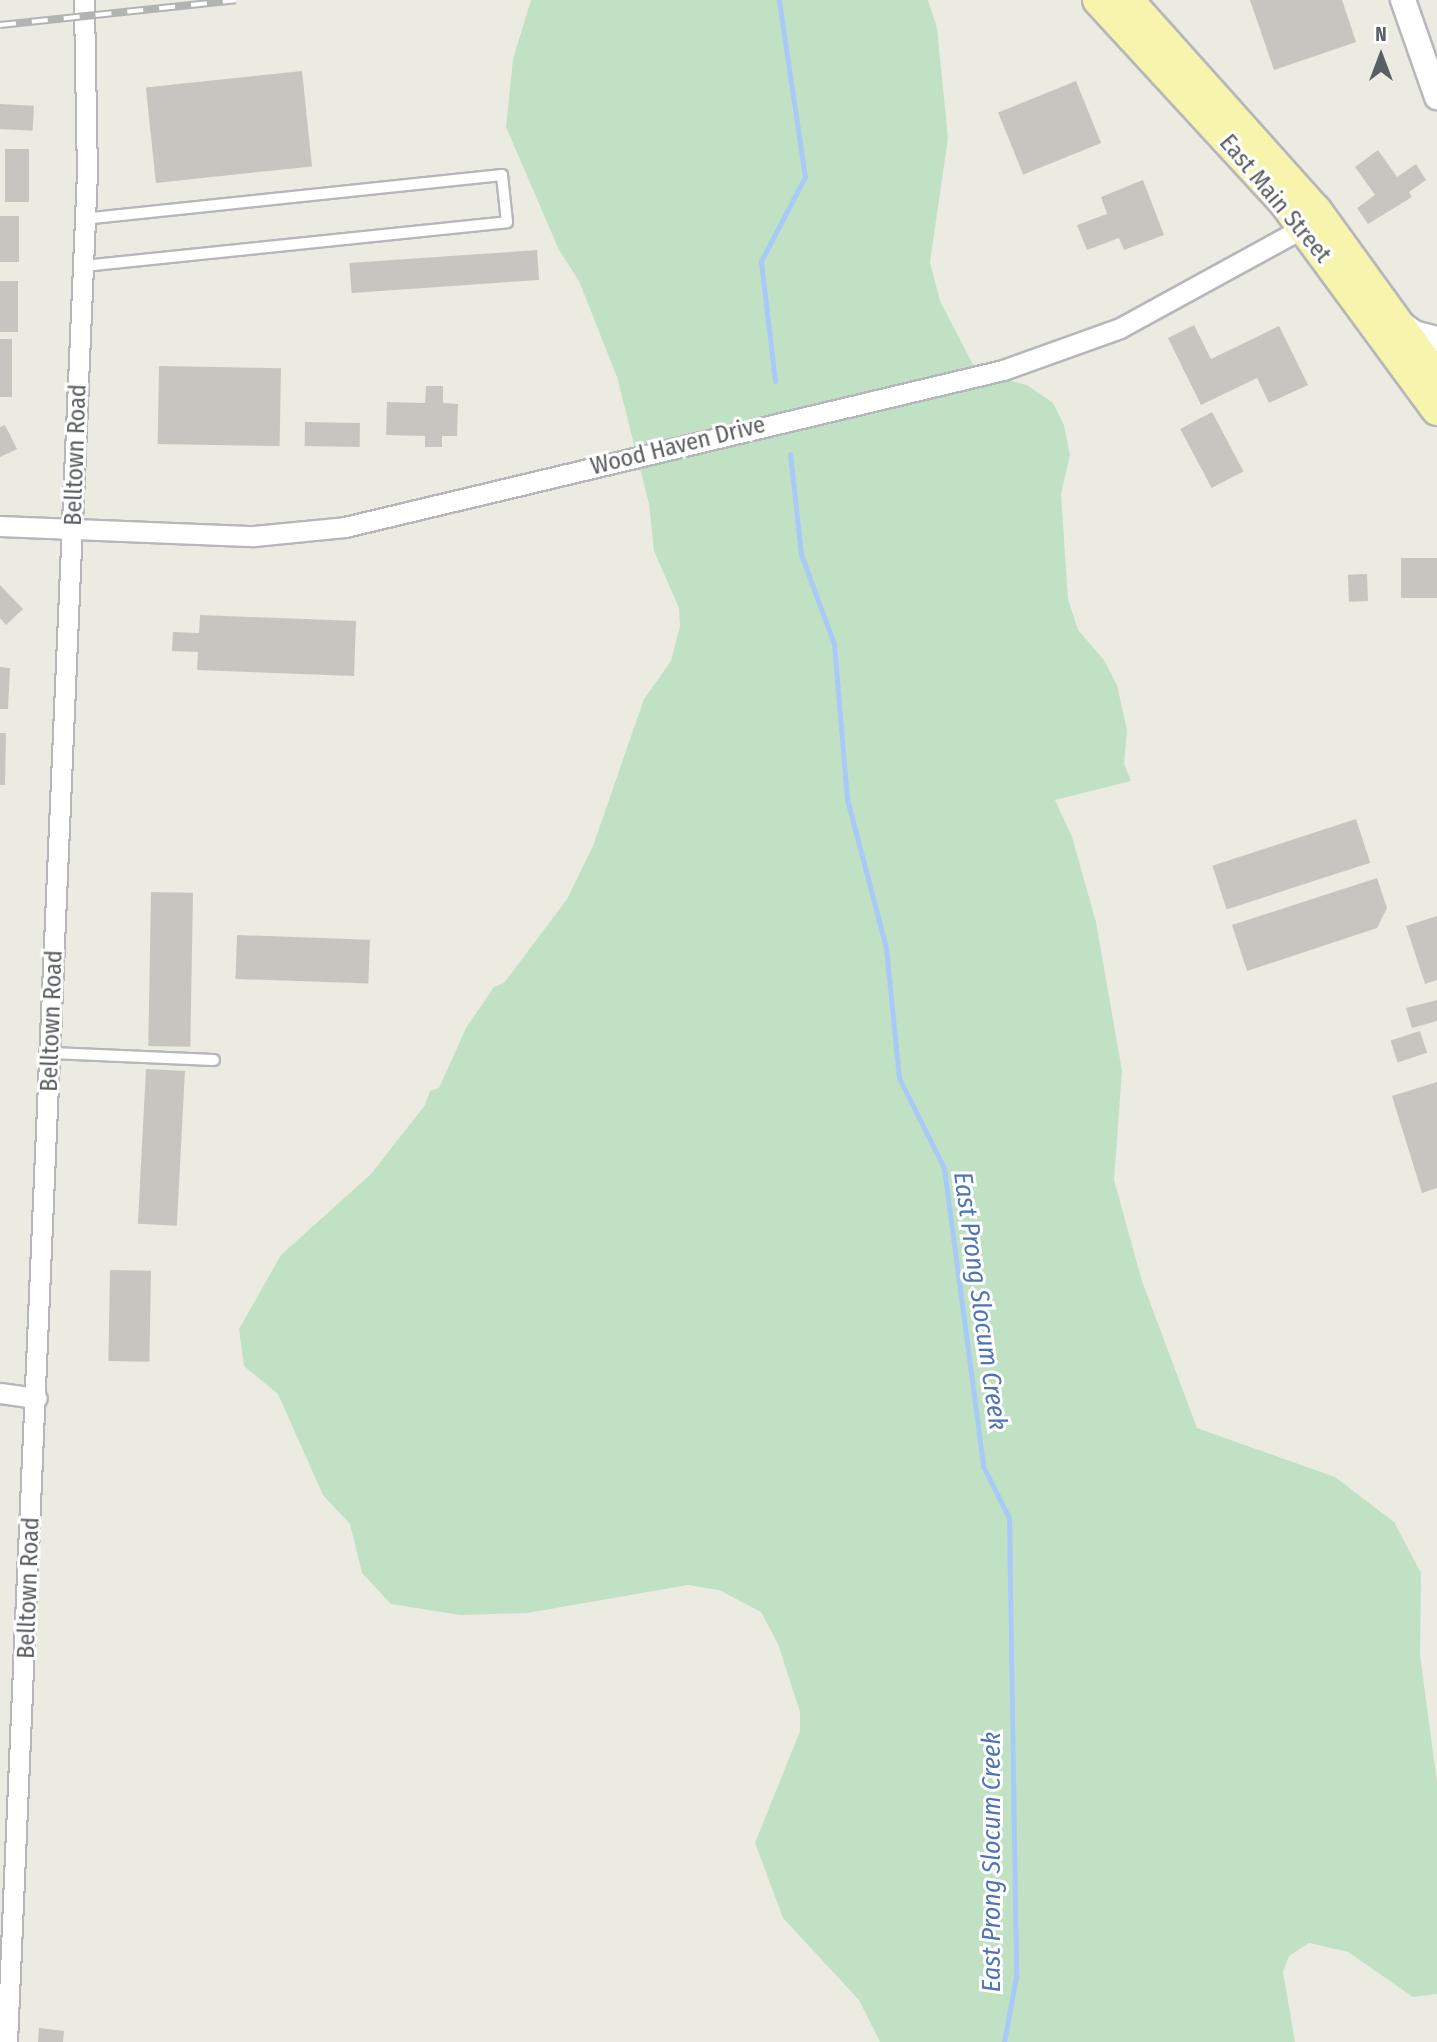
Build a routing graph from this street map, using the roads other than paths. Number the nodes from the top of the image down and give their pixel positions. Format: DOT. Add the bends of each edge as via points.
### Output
graph roads {
  1 [pos="85,0"];
  2 [pos="1098,0"];
  3 [pos="1128,0"];
  4 [pos="1403,0"];
  5 [pos="1437,97"];
  6 [pos="85,219"];
  7 [pos="1312,223"];
  8 [pos="83,266"];
  9 [pos="1399,322"];
  10 [pos="1437,339"];
  11 [pos="1437,377"];
  12 [pos="1437,410"];
  13 [pos="0,526"];
  14 [pos="73,528"];
  15 [pos="51,1053"];
  16 [pos="214,1060"];
  17 [pos="0,1393"];
  18 [pos="37,1398"];
  19 [pos="7,2042"];
  1 -- 6 [label="street, Belltown Road"];
  2 -- 7 [label="main road, East Main Street"];
  3 -- 7 [label="main road, East Main Street"];
  4 -- 5 [label="street"];
  6 -- 8 [label="street, Belltown Road"];
  6 -- 8 [label="lane" via="502,175 507,222"];
  7 -- 9 [label="main road, East Main Street"];
  7 -- 12 [label="main road, East Main Street"];
  7 -- 14 [label="street, Wood Haven Drive" via="1264,254 1120,328 971,378 345,527 254,536"];
  8 -- 14 [label="street, Belltown Road"];
  9 -- 10 [label="street" via="1414,333"];
  9 -- 11 [label="main road, East Main Street"];
  13 -- 14 [label="street, Wood Haven Drive"];
  14 -- 15 [label="street, Belltown Road"];
  15 -- 16 [label="lane"];
  15 -- 18 [label="street, Belltown Road"];
  17 -- 18 [label="street"];
  18 -- 19 [label="street, Belltown Road"];
}
